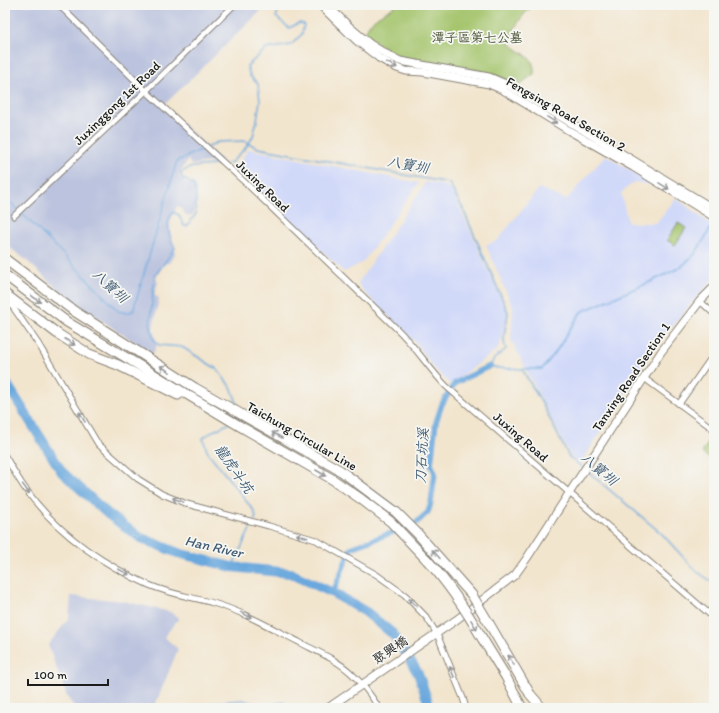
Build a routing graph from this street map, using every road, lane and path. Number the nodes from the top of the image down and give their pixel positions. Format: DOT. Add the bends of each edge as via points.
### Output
graph roads {
  1 [pos="60,5"];
  2 [pos="234,5"];
  3 [pos="320,5"];
  4 [pos="327,5"];
  5 [pos="146,91"];
  6 [pos="714,209"];
  7 [pos="14,216"];
  8 [pos="714,217"];
  9 [pos="5,259"];
  10 [pos="5,275"];
  11 [pos="714,287"];
  12 [pos="5,295"];
  13 [pos="700,301"];
  14 [pos="714,314"];
  15 [pos="714,354"];
  16 [pos="644,378"];
  17 [pos="678,404"];
  18 [pos="238,425"];
  19 [pos="714,425"];
  20 [pos="5,456"];
  21 [pos="569,493"];
  22 [pos="714,618"];
  23 [pos="437,634"];
  24 [pos="428,639"];
  25 [pos="364,682"];
  26 [pos="511,687"];
  27 [pos="530,694"];
  28 [pos="328,708"];
  29 [pos="379,708"];
  30 [pos="466,708"];
  31 [pos="516,708"];
  32 [pos="522,708"];
  33 [pos="537,708"];
  34 [pos="542,708"];
  1 -- 5 [label="street, Juxing Road"];
  2 -- 5 [label="street, Juxinggong 1st Road"];
  3 -- 8 [label="street, Fengsing Road Section 2, one-way" via="356,41 378,58 406,71 489,84 503,90"];
  4 -- 6 [label="street, Fengsing Road Section 2" via="352,29 386,54 400,61 489,77 508,85"];
  5 -- 7 [label="street, Juxinggong 1st Road"];
  5 -- 21 [label="street, Juxing Road" via="398,329 447,387"];
  27 -- 9 [label="highway, Taichung Circular Line, one-way, bridge" via="472,595 396,512 341,471 195,388 74,311"];
  10 -- 18 [label="highway, Taichung Circular Line, one-way" via="67,322"];
  11 -- 13 [label="street, Tanxing Road Section 1"];
  12 -- 18 [label="highway, one-way" via="89,354 118,365"];
  23 -- 12 [label="street, one-way" via="427,618 405,595 377,575 316,540 187,504 162,494 138,479 98,444 39,345"];
  13 -- 14 [label="street"];
  13 -- 16 [label="street, Tanxing Road Section 1"];
  15 -- 17 [label="street"];
  16 -- 17 [label="street"];
  16 -- 21 [label="street, Tanxing Road Section 1"];
  17 -- 19 [label="street" via="712,428"];
  18 -- 26 [label="highway, Taichung Circular Line, one-way, bridge" via="332,479 391,522 453,591"];
  20 -- 25 [label="street, one-way" via="38,505 80,546 107,563 151,585 242,612 335,661"];
  21 -- 22 [label="street, Juxing Road"];
  21 -- 23 [label="street, Tanxing Road Section 1" via="515,575"];
  23 -- 24 [label="street, Tanxing Road Section 1"];
  30 -- 23 [label="street, one-way"];
  24 -- 25 [label="street, 聚興橋"];
  25 -- 28 [label="street, 聚興橋"];
  25 -- 29 [label="street"];
  26 -- 31 [label="highway"];
  26 -- 32 [label="highway"];
  27 -- 33 [label="highway"];
  27 -- 34 [label="highway"];
}
